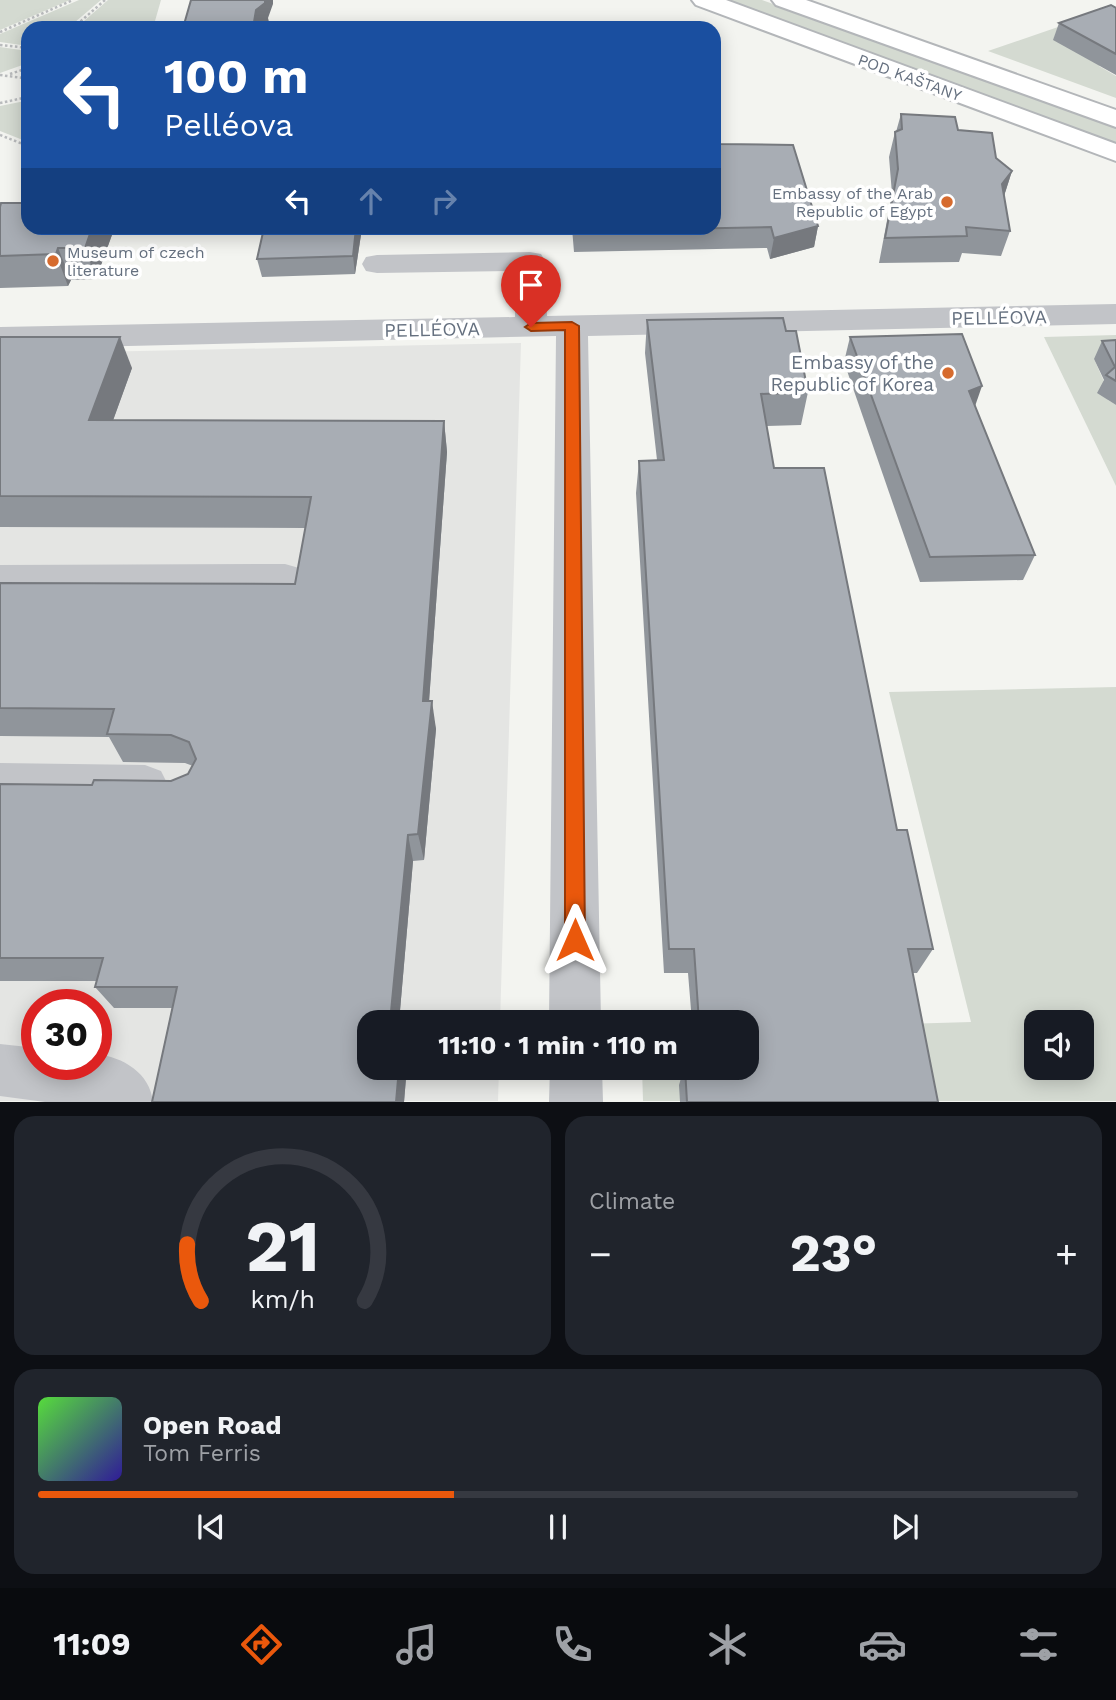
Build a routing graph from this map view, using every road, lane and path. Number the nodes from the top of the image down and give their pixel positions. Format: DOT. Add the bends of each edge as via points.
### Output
graph roads {
  1 [pos="73,0"];
  2 [pos="105,0"];
  3 [pos="704,0"];
  4 [pos="784,0"];
  5 [pos="25,21"];
  6 [pos="81,21"];
  7 [pos="21,23"];
  8 [pos="0,32"];
  9 [pos="0,45"];
  10 [pos="21,47"];
  11 [pos="21,69"];
  12 [pos="10,74"];
  13 [pos="0,75"];
  14 [pos="21,77"];
  15 [pos="21,99"];
  16 [pos="0,103"];
  17 [pos="1116,119"];
  18 [pos="0,135"];
  19 [pos="21,143"];
  20 [pos="1116,153"];
  21 [pos="377,264"];
  22 [pos="1116,314"];
  23 [pos="572,326"];
  24 [pos="531,327"];
  25 [pos="0,338"];
  26 [pos="285,579"];
  27 [pos="0,580"];
  28 [pos="0,783"];
  29 [pos="184,785"];
  30 [pos="575,1010"];
  31 [pos="0,1070"];
  32 [pos="576,1080"];
  33 [pos="126,1101"];
  34 [pos="576,1101"];
  1 -- 5 [label="path"];
  2 -- 6 [label="path"];
  3 -- 20 [label="main road, POD KAŠTANY"];
  4 -- 17 [label="main road, POD KAŠTANY"];
  7 -- 8 [label="path"];
  9 -- 10 [label="path"];
  11 -- 12 [label="path"];
  12 -- 13 [label="path"];
  12 -- 14 [label="path"];
  15 -- 16 [label="path"];
  18 -- 19 [label="path"];
  21 -- 24 [label="street" via="530,261"];
  22 -- 23 [label="street, PELLÉOVA"];
  23 -- 24 [label="street, PELLÉOVA"];
  23 -- 30 [label="street"];
  24 -- 25 [label="street, PELLÉOVA"];
  26 -- 27 [label="street"];
  28 -- 29 [label="street"];
  31 -- 33 [label="street" via="108,1082"];
  32 -- 34 [label="street"];
}
